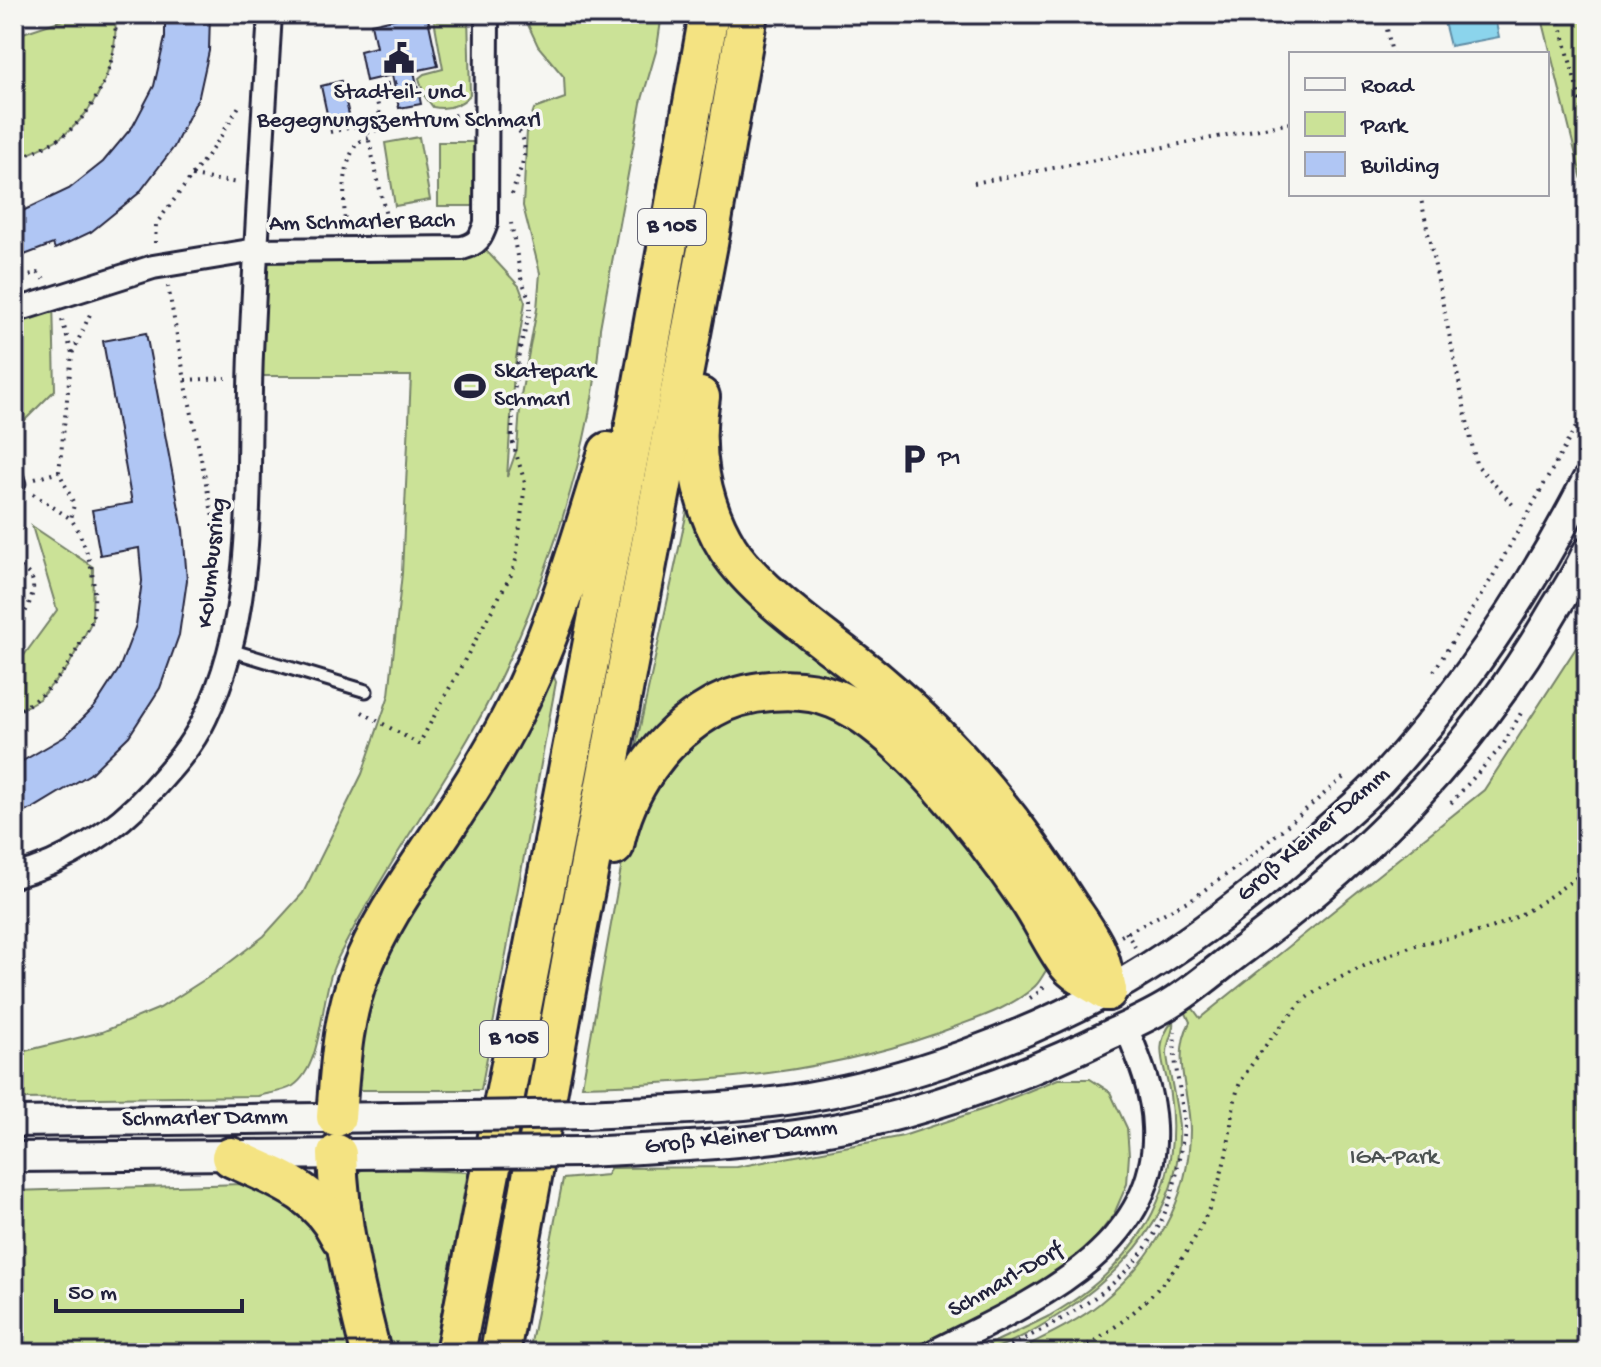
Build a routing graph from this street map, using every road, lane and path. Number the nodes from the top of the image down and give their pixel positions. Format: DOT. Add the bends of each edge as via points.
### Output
graph roads {
  1 [pos="115,14"];
  2 [pos="270,14"];
  3 [pos="487,14"];
  4 [pos="709,14"];
  5 [pos="748,14"];
  6 [pos="1384,14"];
  7 [pos="1558,14"];
  8 [pos="1392,52"];
  9 [pos="397,82"];
  10 [pos="242,101"];
  11 [pos="486,109"];
  12 [pos="1289,123"];
  13 [pos="1587,128"];
  14 [pos="383,129"];
  15 [pos="330,132"];
  16 [pos="368,135"];
  17 [pos="14,160"];
  18 [pos="192,176"];
  19 [pos="974,183"];
  20 [pos="260,186"];
  21 [pos="1420,196"];
  22 [pos="510,204"];
  23 [pos="511,212"];
  24 [pos="708,244"];
  25 [pos="393,248"];
  26 [pos="345,249"];
  27 [pos="256,250"];
  28 [pos="159,266"];
  29 [pos="105,281"];
  30 [pos="53,298"];
  31 [pos="14,311"];
  32 [pos="72,354"];
  33 [pos="250,377"];
  34 [pos="185,380"];
  35 [pos="640,399"];
  36 [pos="1587,407"];
  37 [pos="14,467"];
  38 [pos="59,472"];
  39 [pos="1587,480"];
  40 [pos="16,490"];
  41 [pos="1514,506"];
  42 [pos="71,519"];
  43 [pos="1587,552"];
  44 [pos="14,563"];
  45 [pos="222,563"];
  46 [pos="14,632"];
  47 [pos="1519,633"];
  48 [pos="230,650"];
  49 [pos="1427,683"];
  50 [pos="366,691"];
  51 [pos="362,712"];
  52 [pos="14,713"];
  53 [pos="1350,773"];
  54 [pos="1587,870"];
  55 [pos="14,876"];
  56 [pos="1126,932"];
  57 [pos="571,963"];
  58 [pos="1045,981"];
  59 [pos="1107,991"];
  60 [pos="1029,998"];
  61 [pos="1126,1027"];
  62 [pos="397,1116"];
  63 [pos="336,1117"];
  64 [pos="14,1122"];
  65 [pos="337,1154"];
  66 [pos="14,1157"];
  67 [pos="231,1157"];
  68 [pos="345,1245"];
  69 [pos="599,1339"];
  70 [pos="371,1353"];
  71 [pos="455,1353"];
  72 [pos="500,1353"];
  73 [pos="597,1353"];
  74 [pos="931,1353"];
  75 [pos="1074,1353"];
  1 -- 17 [label="path" via="117,37 105,81 85,115 64,135"];
  2 -- 20 [label="street, Kolumbusring"];
  3 -- 11 [label="street, Am Schmarler Bach"];
  4 -- 35 [label="highway, B 105"];
  5 -- 24 [label="highway, B 105"];
  6 -- 8 [label="path"];
  7 -- 13 [label="path"];
  9 -- 14 [label="path" via="374,87"];
  10 -- 18 [label="path"];
  11 -- 14 [label="path"];
  11 -- 22 [label="path" via="514,124 525,145"];
  11 -- 25 [label="street, Am Schmarler Bach" via="486,223 481,238 462,248"];
  12 -- 19 [label="path"];
  14 -- 16 [label="path"];
  15 -- 16 [label="path" via="357,126"];
  16 -- 25 [label="path"];
  16 -- 26 [label="path" via="355,145 347,167"];
  18 -- 20 [label="path"];
  18 -- 28 [label="path" via="156,224"];
  20 -- 27 [label="street, Kolumbusring"];
  21 -- 41 [label="path" via="1476,464"];
  23 -- 51 [label="path" via="530,301 513,402 512,440 525,483 516,560 419,744"];
  24 -- 57 [label="highway, B 105"];
  24 -- 59 [label="highway" via="716,294 696,437 703,491 719,532 760,586 880,684 978,781 1051,878 1096,950"];
  25 -- 26 [label="street, Am Schmarler Bach"];
  26 -- 27 [label="street, Am Schmarler Bach"];
  27 -- 28 [label="street"];
  27 -- 33 [label="street, Kolumbusring"];
  28 -- 29 [label="street"];
  28 -- 34 [label="path"];
  29 -- 30 [label="street"];
  29 -- 32 [label="path"];
  30 -- 31 [label="street"];
  30 -- 32 [label="path"];
  32 -- 38 [label="path"];
  33 -- 34 [label="path"];
  33 -- 48 [label="street, Kolumbusring" via="241,594"];
  34 -- 45 [label="path"];
  35 -- 63 [label="highway" via="612,439 567,578 512,715 402,892 360,972 343,1034"];
  35 -- 71 [label="highway, B 105"];
  36 -- 49 [label="path"];
  37 -- 40 [label="lane"];
  38 -- 40 [label="path"];
  38 -- 42 [label="path" via="74,504"];
  39 -- 47 [label="street, Groß Kleiner Damm" via="1552,548"];
  40 -- 42 [label="path"];
  42 -- 52 [label="path" via="93,567 92,621 68,667 39,699"];
  43 -- 47 [label="street, Groß Kleiner Damm"];
  44 -- 46 [label="path" via="31,576 34,587"];
  47 -- 59 [label="street, Groß Kleiner Damm" via="1441,710 1379,782 1258,889 1163,958"];
  47 -- 61 [label="street, Groß Kleiner Damm" via="1509,681 1454,755 1382,834 1295,910 1171,1004"];
  48 -- 50 [label="lane"];
  48 -- 55 [label="street, Kolumbusring" via="214,698 191,742 137,807 106,834 71,854"];
  53 -- 56 [label="path" via="1244,862 1193,898"];
  54 -- 75 [label="path" via="1493,927 1418,944 1306,998 1238,1085 1226,1159 1191,1249 1133,1315"];
  57 -- 59 [label="highway" via="599,921 618,823 639,779 668,740 693,719 740,695 770,690 833,698 891,735 973,825 1027,897 1069,966"];
  57 -- 72 [label="highway, B 105"];
  58 -- 60 [label="path"];
  59 -- 61 [label="street"];
  59 -- 62 [label="street, Groß Kleiner Damm, bridge" via="969,1052 809,1096 729,1107 587,1114"];
  61 -- 65 [label="street, Groß Kleiner Damm, bridge" via="983,1089 899,1115 770,1139 581,1152"];
  61 -- 74 [label="street, Schmarl-Dorf" via="1145,1073 1154,1128 1146,1183 1132,1211 1112,1239 1050,1292"];
  62 -- 63 [label="street, Schmarler Damm"];
  62 -- 65 [label="street" via="370,1125"];
  63 -- 64 [label="street, Schmarler Damm"];
  63 -- 65 [label="street"];
  65 -- 67 [label="street, Schmarler Damm"];
  65 -- 68 [label="highway"];
  66 -- 67 [label="street, Schmarler Damm"];
  67 -- 68 [label="highway" via="313,1199"];
  68 -- 70 [label="highway"];
  69 -- 73 [label="path"];
}
